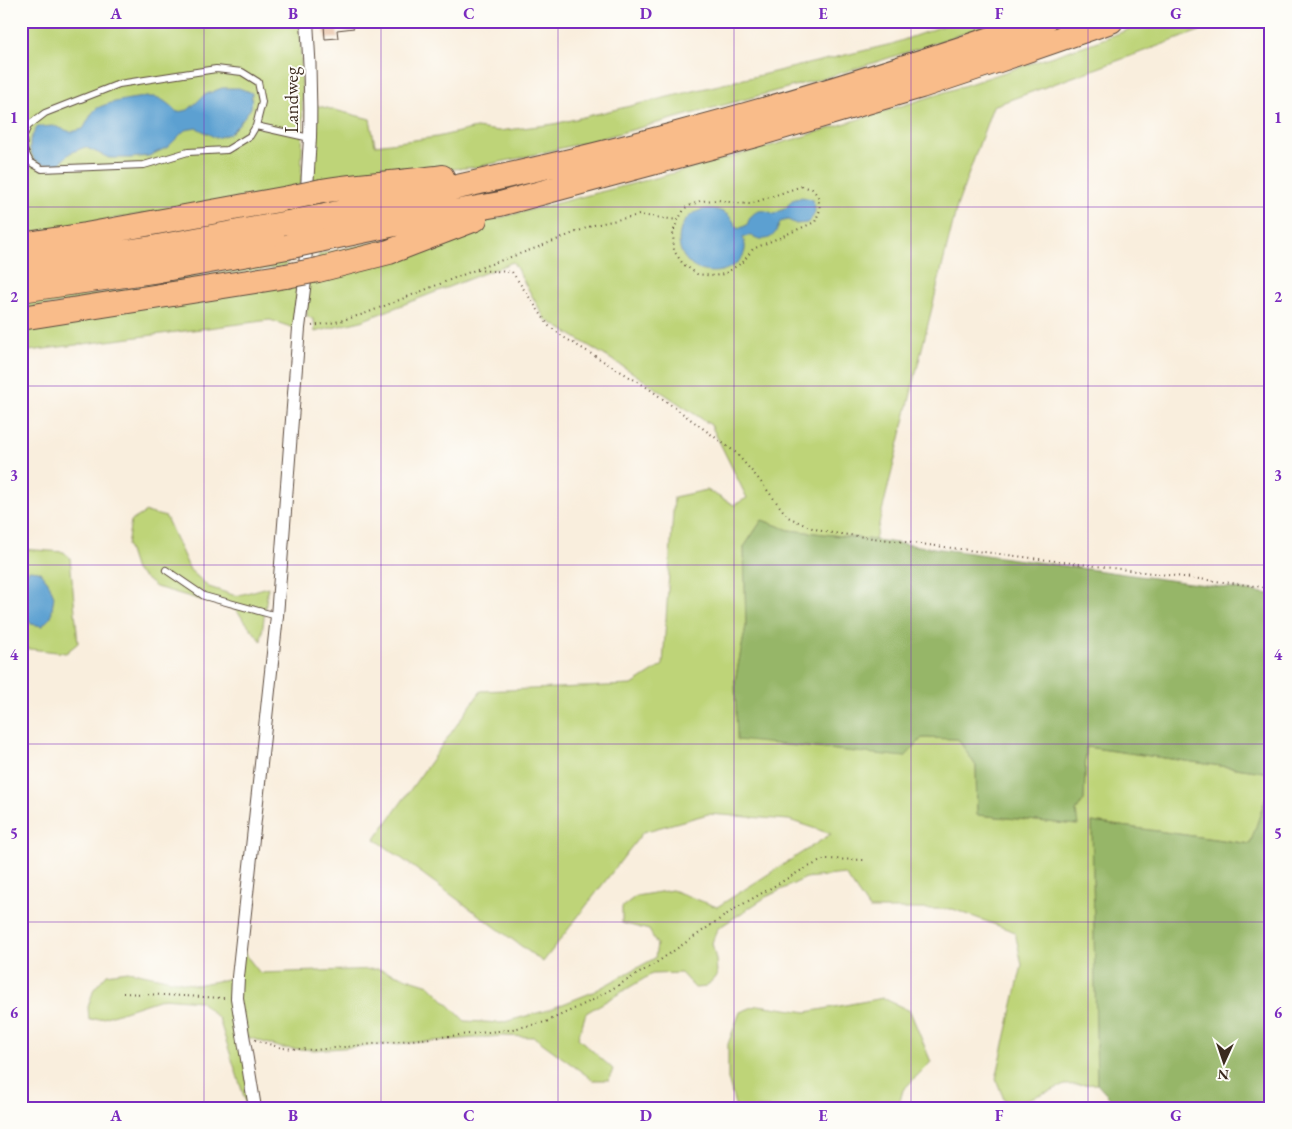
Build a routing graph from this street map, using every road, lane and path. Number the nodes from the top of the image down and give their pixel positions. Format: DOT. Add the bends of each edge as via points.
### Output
graph roads {
  1 [pos="307,21"];
  2 [pos="1044,21"];
  3 [pos="1111,21"];
  4 [pos="256,126"];
  5 [pos="310,138"];
  6 [pos="513,176"];
  7 [pos="314,185"];
  8 [pos="500,204"];
  9 [pos="678,220"];
  10 [pos="320,229"];
  11 [pos="288,235"];
  12 [pos="21,245"];
  13 [pos="21,268"];
  14 [pos="475,270"];
  15 [pos="21,290"];
  16 [pos="21,318"];
  17 [pos="299,328"];
  18 [pos="166,570"];
  19 [pos="1271,588"];
  20 [pos="277,616"];
  21 [pos="865,860"];
  22 [pos="123,993"];
  23 [pos="237,998"];
  24 [pos="244,1036"];
  25 [pos="255,1108"];
  1 -- 5 [label="street, Landweg"];
  2 -- 6 [label="highway" via="916,64 749,114"];
  3 -- 8 [label="highway" via="854,106"];
  4 -- 4 [label="lane" via="250,136 228,150 188,152 144,165 42,169 30,162 24,150 23,137 28,126 45,113 119,84 216,69 242,72 258,82 262,102"];
  4 -- 5 [label="lane"];
  5 -- 7 [label="street, Landweg"];
  6 -- 7 [label="highway" via="481,172 403,182"];
  6 -- 10 [label="highway"];
  7 -- 12 [label="highway, bridge" via="289,198"];
  7 -- 17 [label="street, Landweg"];
  8 -- 10 [label="highway" via="433,216"];
  8 -- 16 [label="highway, bridge" via="475,218 389,252 318,270"];
  9 -- 9 [label="path" via="673,232 674,250 683,264 697,274 714,276 724,274 742,262 753,249 815,222 820,210 818,196 812,189 802,186 750,204 700,201 685,208"];
  9 -- 14 [label="path" via="639,215 594,225"];
  10 -- 11 [label="highway, bridge"];
  11 -- 13 [label="highway" via="152,248"];
  11 -- 15 [label="highway" via="159,270"];
  14 -- 17 [label="path" via="364,314"];
  14 -- 19 [label="path" via="512,272 549,326 648,388 735,452 788,517 809,527 824,532"];
  17 -- 20 [label="street, Landweg"];
  18 -- 20 [label="lane" via="204,596"];
  20 -- 23 [label="street, Landweg"];
  21 -- 24 [label="path" via="825,859 800,871 733,910 628,980 546,1022 508,1030 315,1050 282,1048"];
  22 -- 23 [label="path"];
  23 -- 24 [label="street, Landweg"];
  24 -- 25 [label="street, Landweg"];
}
